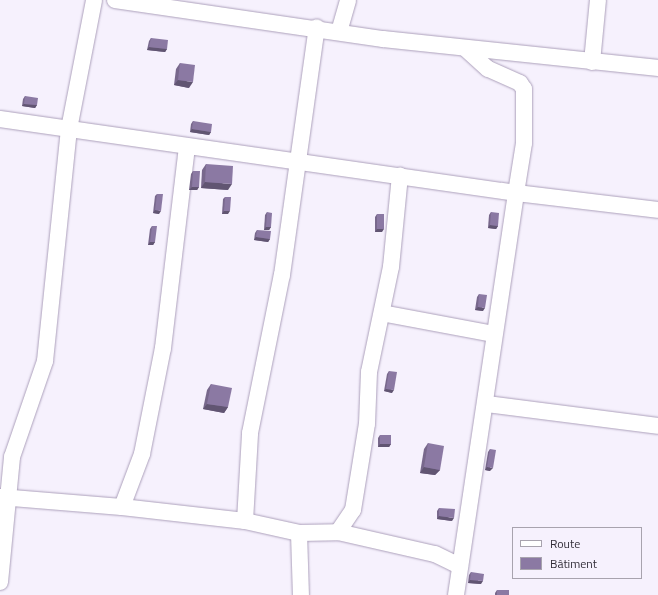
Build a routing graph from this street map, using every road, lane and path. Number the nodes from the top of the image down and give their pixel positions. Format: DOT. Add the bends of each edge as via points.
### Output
graph roads {
  1 [pos="94,0"];
  2 [pos="115,0"];
  3 [pos="348,0"];
  4 [pos="598,0"];
  5 [pos="205,5"];
  6 [pos="317,27"];
  7 [pos="339,32"];
  8 [pos="466,49"];
  9 [pos="592,62"];
  10 [pos="658,68"];
  11 [pos="0,119"];
  12 [pos="70,129"];
  13 [pos="187,146"];
  14 [pos="297,160"];
  15 [pos="400,175"];
  16 [pos="516,193"];
  17 [pos="658,210"];
  18 [pos="382,313"];
  19 [pos="493,334"];
  20 [pos="487,404"];
  21 [pos="658,426"];
  22 [pos="4,497"];
  23 [pos="122,507"];
  24 [pos="244,522"];
  25 [pos="338,532"];
  26 [pos="299,533"];
  27 [pos="460,566"];
  28 [pos="0,582"];
  29 [pos="301,595"];
  30 [pos="456,595"];
  1 -- 12 [label="street"];
  2 -- 5 [label="street"];
  3 -- 7 [label="street"];
  4 -- 9 [label="street"];
  5 -- 6 [label="street"];
  6 -- 7 [label="street"];
  6 -- 14 [label="street"];
  7 -- 8 [label="street"];
  8 -- 9 [label="street"];
  8 -- 16 [label="street" via="488,69 523,85 524,143"];
  9 -- 10 [label="street"];
  11 -- 12 [label="street"];
  12 -- 13 [label="street"];
  12 -- 22 [label="street" via="45,361 18,436"];
  13 -- 14 [label="street"];
  13 -- 23 [label="street" via="163,348 142,454"];
  14 -- 15 [label="street"];
  14 -- 24 [label="street" via="282,275 250,433"];
  15 -- 16 [label="street"];
  15 -- 18 [label="street" via="398,221"];
  16 -- 17 [label="street"];
  16 -- 19 [label="street"];
  18 -- 19 [label="street"];
  18 -- 25 [label="street" via="369,372 367,424 353,510"];
  19 -- 20 [label="street"];
  20 -- 21 [label="street"];
  20 -- 27 [label="street"];
  22 -- 23 [label="street"];
  22 -- 28 [label="street"];
  23 -- 24 [label="street"];
  24 -- 26 [label="street"];
  25 -- 26 [label="street"];
  25 -- 27 [label="street" via="435,554"];
  26 -- 29 [label="street"];
  27 -- 30 [label="street"];
}
